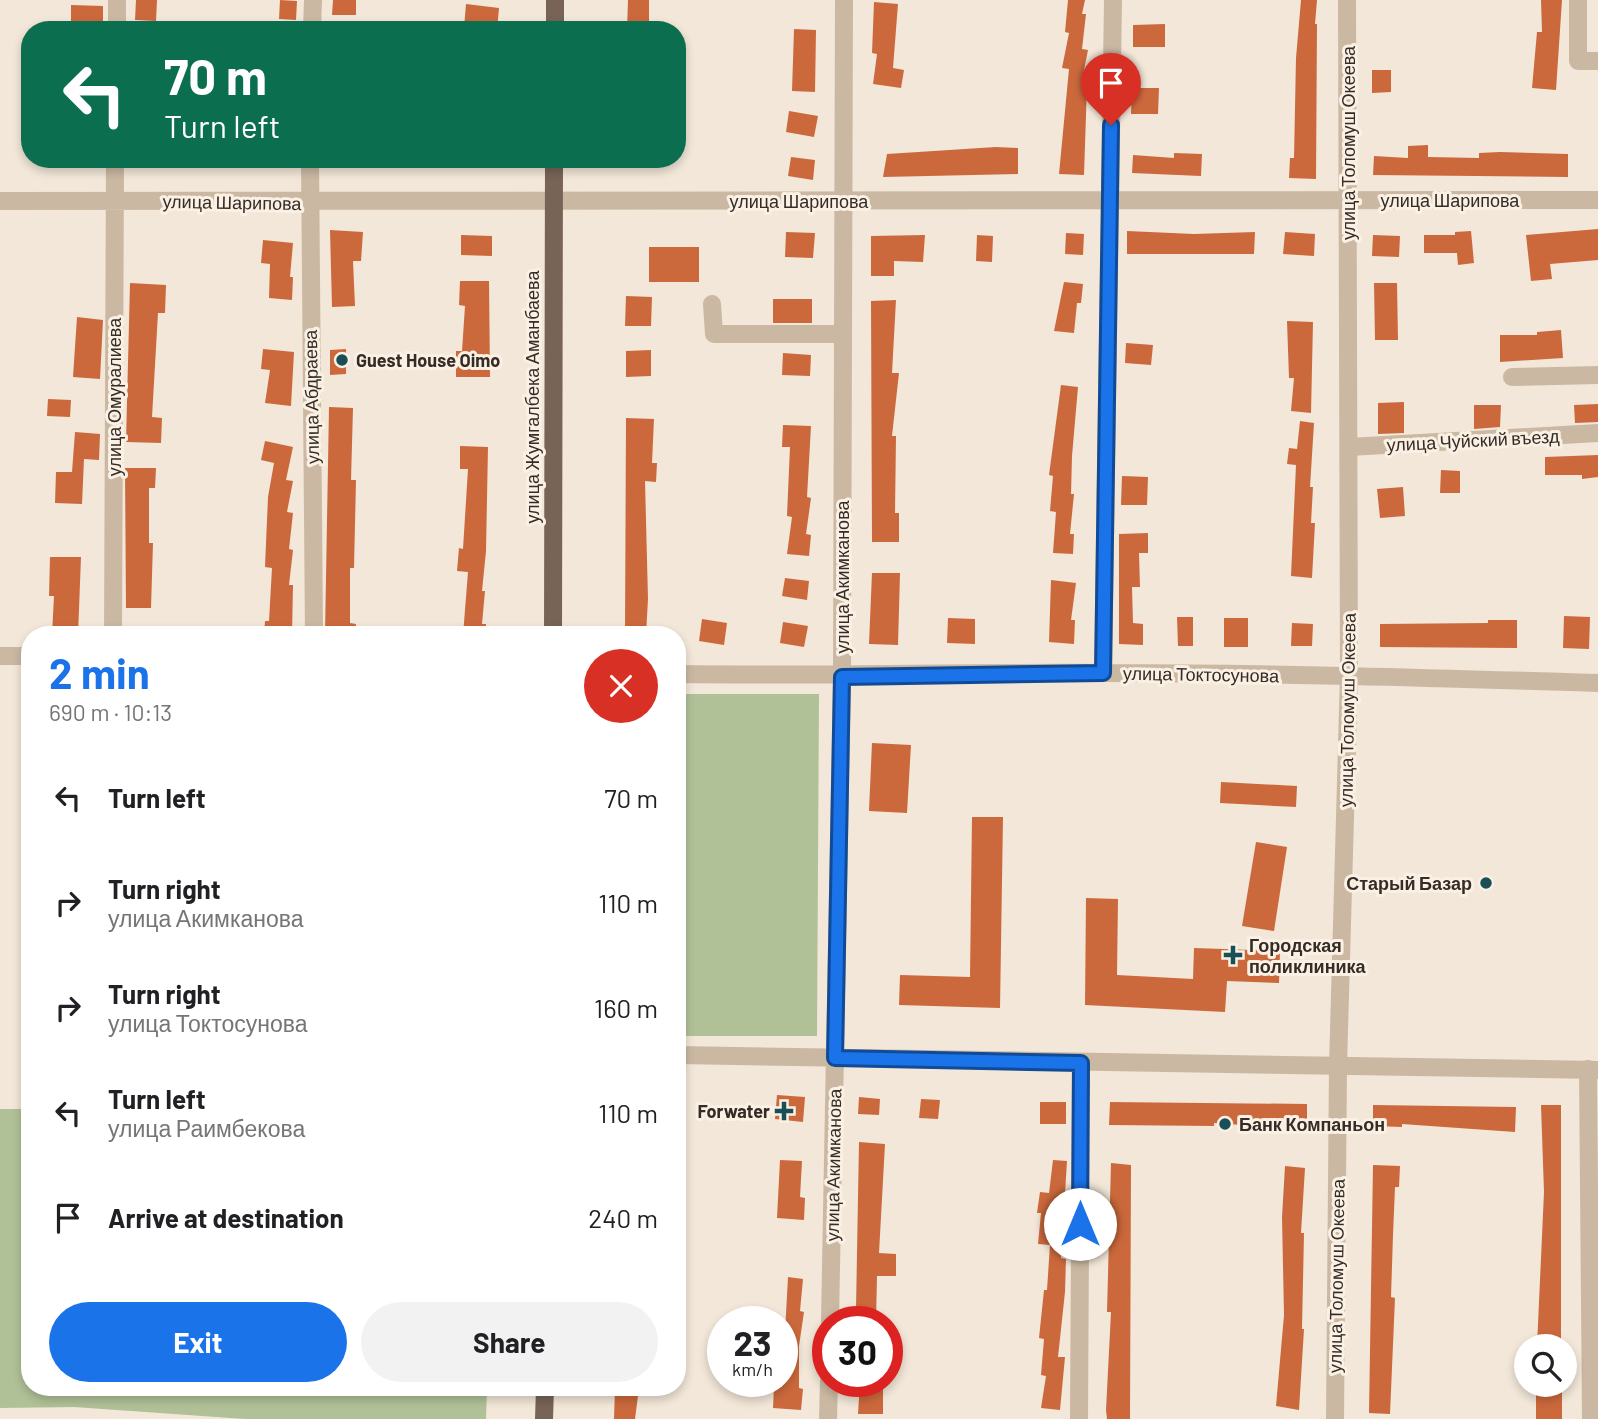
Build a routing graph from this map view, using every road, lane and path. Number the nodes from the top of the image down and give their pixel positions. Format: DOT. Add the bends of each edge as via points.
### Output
graph roads {
  1 [pos="117,0"];
  2 [pos="313,0"];
  3 [pos="555,0"];
  4 [pos="844,0"];
  5 [pos="1113,0"];
  6 [pos="1347,0"];
  7 [pos="1578,0"];
  8 [pos="117,21"];
  9 [pos="312,21"];
  10 [pos="555,21"];
  11 [pos="1598,61"];
  12 [pos="115,168"];
  13 [pos="310,168"];
  14 [pos="554,168"];
  15 [pos="115,200"];
  16 [pos="1348,200"];
  17 [pos="1598,200"];
  18 [pos="0,201"];
  19 [pos="554,201"];
  20 [pos="1110,201"];
  21 [pos="842,202"];
  22 [pos="309,203"];
  23 [pos="712,304"];
  24 [pos="842,334"];
  25 [pos="1598,375"];
  26 [pos="1512,377"];
  27 [pos="1598,433"];
  28 [pos="1349,447"];
  29 [pos="113,626"];
  30 [pos="314,626"];
  31 [pos="552,626"];
  32 [pos="0,656"];
  33 [pos="21,656"];
  34 [pos="1103,673"];
  35 [pos="686,674"];
  36 [pos="1349,675"];
  37 [pos="842,677"];
  38 [pos="1598,684"];
  39 [pos="686,1055"];
  40 [pos="835,1058"];
  41 [pos="1081,1063"];
  42 [pos="1338,1066"];
  43 [pos="1593,1070"];
  44 [pos="830,1306"];
  45 [pos="545,1396"];
  46 [pos="829,1397"];
  47 [pos="544,1419"];
  48 [pos="828,1419"];
  49 [pos="1079,1419"];
  50 [pos="1335,1419"];
  51 [pos="1591,1419"];
  1 -- 8 [label="street"];
  2 -- 9 [label="street"];
  3 -- 10 [label="main road"];
  4 -- 21 [label="street, улица Акимканова"];
  5 -- 20 [label="street"];
  6 -- 16 [label="street, улица Толомуш Океева"];
  7 -- 11 [label="street" via="1578,61"];
  12 -- 15 [label="street, улица Омуралиева"];
  13 -- 22 [label="street, улица Абдраева"];
  14 -- 19 [label="main road, улица Жумгалбека Аманбаева"];
  15 -- 18 [label="street, улица Шарипова"];
  15 -- 22 [label="street, улица Шарипова"];
  15 -- 29 [label="street, улица Омуралиева"];
  16 -- 17 [label="street, улица Шарипова"];
  16 -- 20 [label="street, улица Шарипова"];
  16 -- 28 [label="street, улица Толомуш Океева"];
  19 -- 21 [label="street, улица Шарипова"];
  19 -- 22 [label="street, улица Шарипова"];
  19 -- 31 [label="main road, улица Жумгалбека Аманбаева"];
  20 -- 21 [label="street, улица Шарипова"];
  20 -- 34 [label="street"];
  21 -- 24 [label="street, улица Акимканова"];
  22 -- 30 [label="street, улица Абдраева"];
  23 -- 24 [label="street" via="714,334"];
  24 -- 37 [label="street, улица Акимканова"];
  25 -- 26 [label="street"];
  27 -- 28 [label="street, улица Чуйский въезд"];
  28 -- 36 [label="street, улица Толомуш Океева"];
  32 -- 33 [label="street"];
  34 -- 36 [label="street, улица Токтосунова"];
  34 -- 37 [label="street, улица Токтосунова"];
  35 -- 37 [label="street, улица Токтосунова"];
  36 -- 38 [label="street, улица Токтосунова"];
  36 -- 42 [label="street, улица Толомуш Океева"];
  37 -- 40 [label="street, улица Акимканова"];
  39 -- 40 [label="street"];
  40 -- 41 [label="street"];
  40 -- 44 [label="street, улица Акимканова"];
  41 -- 42 [label="street"];
  41 -- 49 [label="street"];
  42 -- 43 [label="street"];
  42 -- 50 [label="street, улица Толомуш Океева"];
  43 -- 51 [label="street"];
  45 -- 47 [label="main road"];
  46 -- 48 [label="street"];
}
